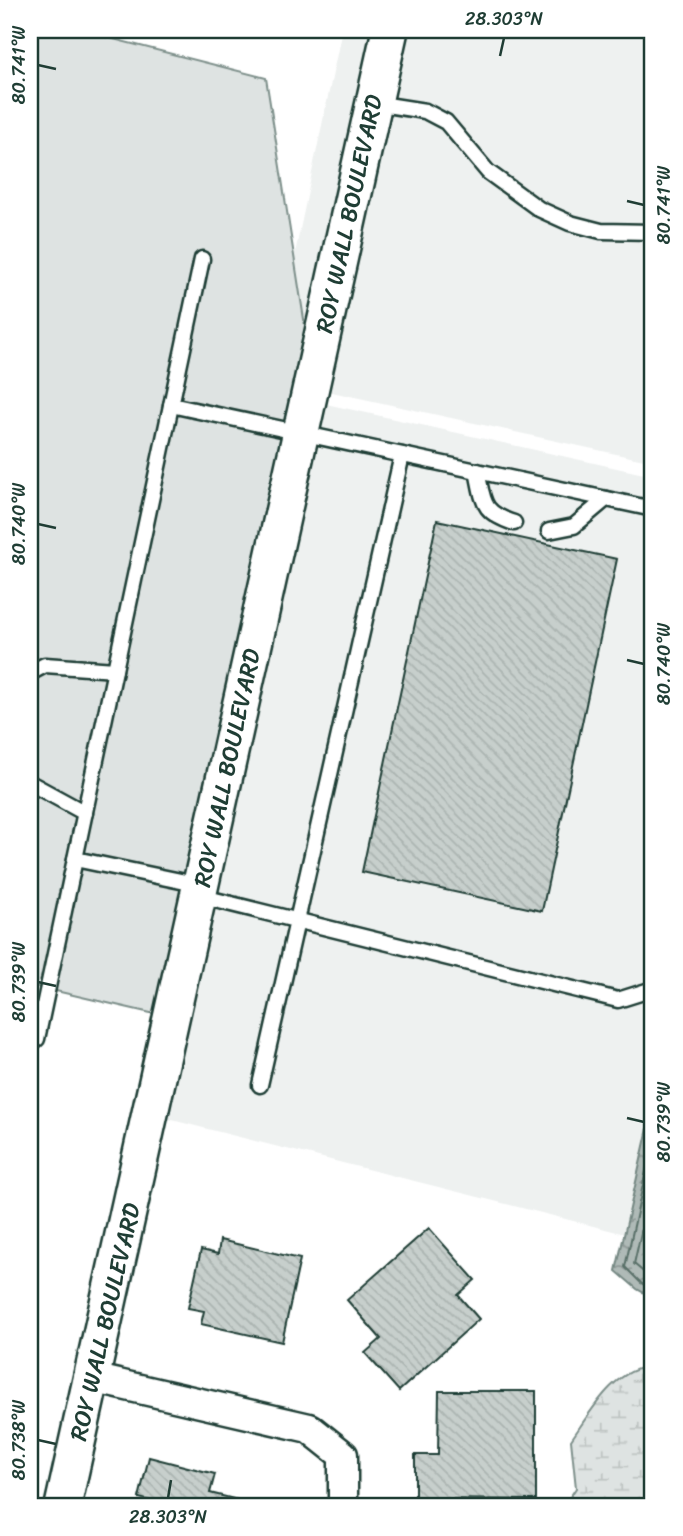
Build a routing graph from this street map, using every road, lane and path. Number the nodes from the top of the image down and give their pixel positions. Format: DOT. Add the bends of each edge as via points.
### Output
graph roads {
  1 [pos="390,30"];
  2 [pos="374,103"];
  3 [pos="653,232"];
  4 [pos="202,259"];
  5 [pos="171,405"];
  6 [pos="301,433"];
  7 [pos="402,455"];
  8 [pos="477,471"];
  9 [pos="606,499"];
  10 [pos="653,509"];
  11 [pos="514,523"];
  12 [pos="549,531"];
  13 [pos="115,670"];
  14 [pos="30,673"];
  15 [pos="30,783"];
  16 [pos="85,813"];
  17 [pos="75,859"];
  18 [pos="200,891"];
  19 [pos="296,920"];
  20 [pos="653,989"];
  21 [pos="30,1044"];
  22 [pos="260,1085"];
  23 [pos="92,1378"];
  24 [pos="63,1506"];
  25 [pos="343,1506"];
  1 -- 2 [label="street, ROY WALL BOULEVARD"];
  2 -- 3 [label="lane" via="425,111 446,122 488,172 539,209 601,231"];
  2 -- 6 [label="street, ROY WALL BOULEVARD"];
  4 -- 5 [label="lane"];
  5 -- 6 [label="lane"];
  5 -- 13 [label="lane"];
  6 -- 7 [label="lane"];
  6 -- 18 [label="street, ROY WALL BOULEVARD"];
  7 -- 8 [label="lane"];
  7 -- 19 [label="lane"];
  8 -- 9 [label="lane"];
  8 -- 11 [label="lane" via="484,504 495,517"];
  9 -- 10 [label="lane"];
  9 -- 12 [label="lane" via="574,526"];
  13 -- 14 [label="lane" via="45,665"];
  13 -- 16 [label="lane"];
  15 -- 16 [label="lane"];
  16 -- 17 [label="lane"];
  17 -- 18 [label="lane"];
  17 -- 21 [label="lane" via="37,1040"];
  18 -- 19 [label="lane"];
  18 -- 23 [label="street, ROY WALL BOULEVARD"];
  19 -- 20 [label="lane" via="618,1000"];
  19 -- 22 [label="lane"];
  23 -- 24 [label="street, ROY WALL BOULEVARD"];
  23 -- 25 [label="street" via="309,1428 342,1455"];
}
